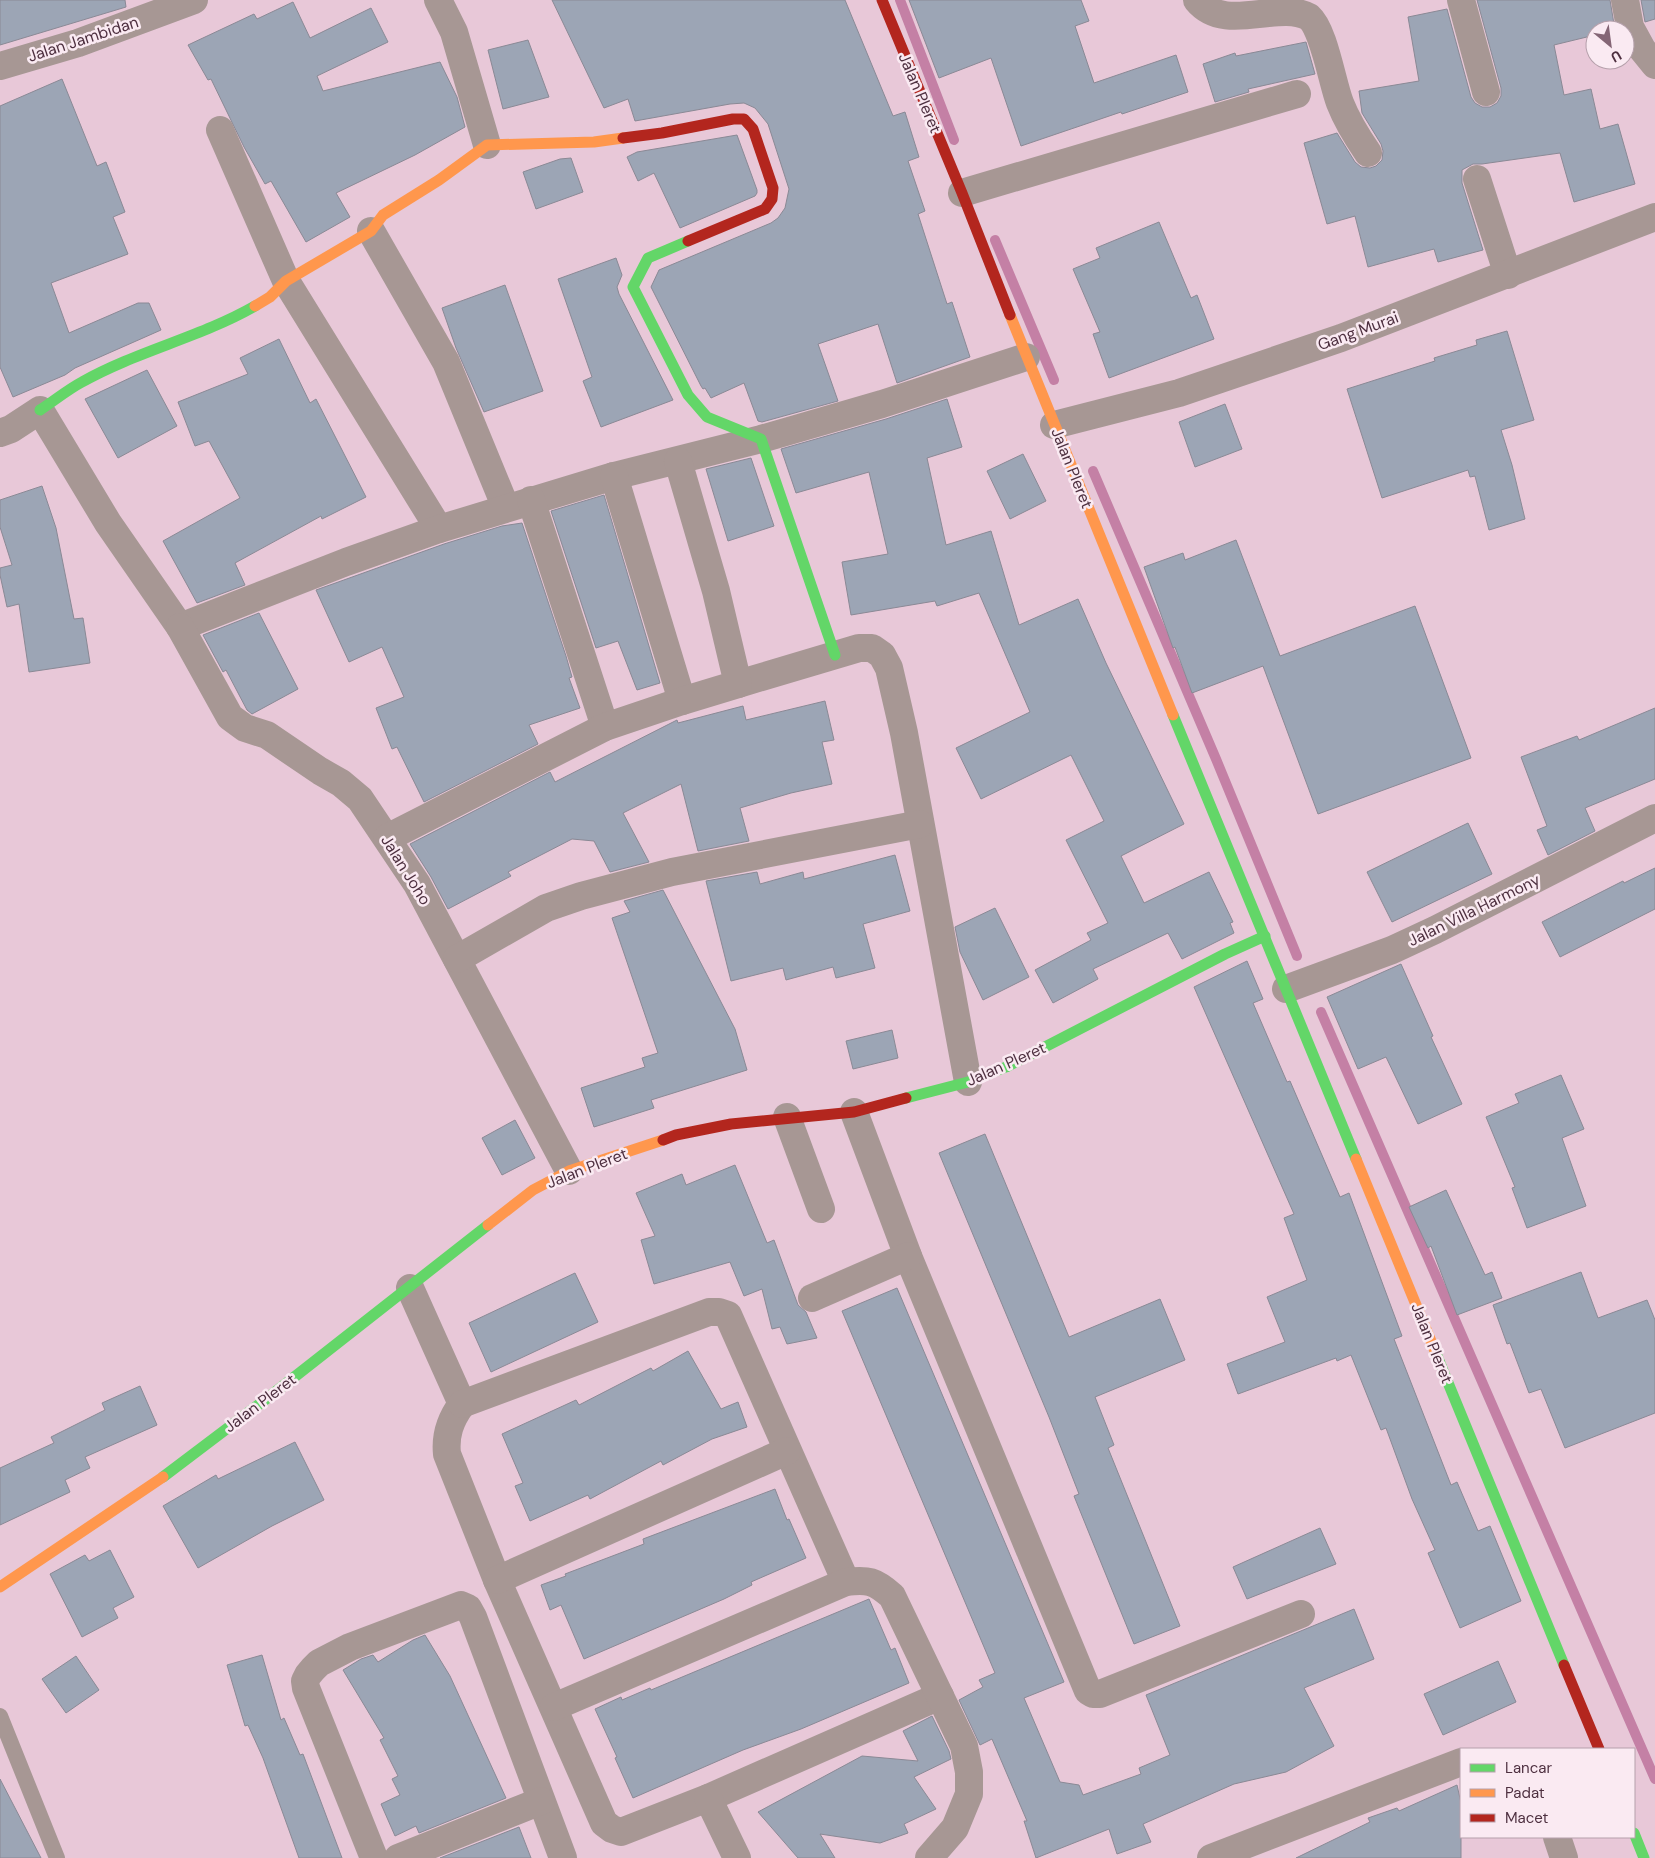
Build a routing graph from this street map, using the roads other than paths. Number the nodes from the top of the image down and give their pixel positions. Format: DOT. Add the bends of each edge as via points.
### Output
graph roads {
  1 [pos="194,0"];
  2 [pos="438,0"];
  3 [pos="882,0"];
  4 [pos="1197,0"];
  5 [pos="1461,0"];
  6 [pos="1625,0"];
  7 [pos="1655,65"];
  8 [pos="0,66"];
  9 [pos="1486,92"];
  10 [pos="1297,94"];
  11 [pos="220,130"];
  12 [pos="487,145"];
  13 [pos="1368,153"];
  14 [pos="1476,179"];
  15 [pos="962,193"];
  16 [pos="1655,217"];
  17 [pos="371,231"];
  18 [pos="1508,275"];
  19 [pos="286,281"];
  20 [pos="1026,357"];
  21 [pos="40,410"];
  22 [pos="1054,425"];
  23 [pos="0,433"];
  24 [pos="761,439"];
  25 [pos="678,461"];
  26 [pos="614,476"];
  27 [pos="519,504"];
  28 [pos="439,529"];
  29 [pos="180,626"];
  30 [pos="835,655"];
  31 [pos="738,684"];
  32 [pos="682,701"];
  33 [pos="605,726"];
  34 [pos="1655,818"];
  35 [pos="920,824"];
  36 [pos="387,838"];
  37 [pos="1265,936"];
  38 [pos="457,958"];
  39 [pos="1286,989"];
  40 [pos="968,1082"];
  41 [pos="854,1112"];
  42 [pos="787,1117"];
  43 [pos="569,1171"];
  44 [pos="821,1209"];
  45 [pos="908,1256"];
  46 [pos="410,1288"];
  47 [pos="812,1298"];
  48 [pos="462,1404"];
  49 [pos="787,1451"];
  50 [pos="497,1580"];
  51 [pos="846,1582"];
  52 [pos="0,1588"];
  53 [pos="1301,1614"];
  54 [pos="940,1696"];
  55 [pos="554,1707"];
  56 [pos="0,1716"];
  57 [pos="1599,1748"];
  58 [pos="1460,1762"];
  59 [pos="708,1798"];
  60 [pos="541,1801"];
  61 [pos="1635,1836"];
  62 [pos="1557,1838"];
  63 [pos="57,1858"];
  64 [pos="374,1858"];
  65 [pos="398,1858"];
  66 [pos="563,1858"];
  67 [pos="737,1858"];
  68 [pos="929,1858"];
  69 [pos="1211,1858"];
  70 [pos="1564,1858"];
  71 [pos="1644,1858"];
  1 -- 8 [label="street, Jalan Jambidan" via="78,43"];
  2 -- 12 [label="street" via="454,32"];
  3 -- 15 [label="street, Jalan Pleret"];
  4 -- 13 [label="street" via="1204,8 1220,14 1279,7 1293,9 1309,17 1319,34 1350,125"];
  5 -- 9 [label="street"];
  6 -- 7 [label="street" via="1630,27"];
  10 -- 15 [label="street"];
  11 -- 19 [label="street"];
  12 -- 17 [label="street" via="384,215"];
  12 -- 24 [label="street" via="594,142 733,119 744,119 749,124 773,188 772,199 765,209 648,258 633,287 688,396 707,417"];
  14 -- 18 [label="street"];
  15 -- 20 [label="street, Jalan Pleret"];
  16 -- 18 [label="street, Gang Murai"];
  17 -- 19 [label="street"];
  17 -- 27 [label="street" via="446,362"];
  18 -- 22 [label="street, Gang Murai" via="1342,338 1179,393"];
  19 -- 21 [label="street" via="270,297 239,315 82,382"];
  19 -- 28 [label="street"];
  20 -- 22 [label="street, Jalan Pleret"];
  20 -- 24 [label="street"];
  21 -- 23 [label="street"];
  21 -- 29 [label="street, Jalan Joho" via="108,523"];
  22 -- 37 [label="street, Jalan Pleret"];
  24 -- 25 [label="street"];
  24 -- 30 [label="street"];
  25 -- 26 [label="street"];
  25 -- 31 [label="street" via="716,591"];
  26 -- 27 [label="street"];
  26 -- 32 [label="street"];
  27 -- 28 [label="street"];
  27 -- 33 [label="street"];
  28 -- 29 [label="street"];
  29 -- 36 [label="street, Jalan Joho" via="230,717 245,728 267,735 341,783 360,799"];
  30 -- 31 [label="street"];
  30 -- 35 [label="street" via="872,648 882,655 889,668"];
  31 -- 32 [label="street"];
  32 -- 33 [label="street"];
  33 -- 36 [label="street"];
  34 -- 39 [label="street, Jalan Villa Harmony" via="1392,950"];
  35 -- 38 [label="street" via="672,872 581,896 546,908"];
  35 -- 40 [label="street"];
  36 -- 38 [label="street, Jalan Joho" via="418,884"];
  37 -- 39 [label="street, Jalan Pleret"];
  37 -- 40 [label="street, Jalan Pleret" via="1006,1067"];
  38 -- 43 [label="street, Jalan Joho"];
  39 -- 57 [label="street, Jalan Pleret"];
  40 -- 41 [label="street, Jalan Pleret"];
  41 -- 42 [label="street, Jalan Pleret"];
  41 -- 45 [label="street"];
  42 -- 43 [label="street, Jalan Pleret" via="676,1135"];
  42 -- 44 [label="street"];
  43 -- 46 [label="street, Jalan Pleret" via="533,1190"];
  45 -- 47 [label="street"];
  45 -- 53 [label="street" via="1088,1691 1100,1694"];
  46 -- 48 [label="street"];
  46 -- 52 [label="street, Jalan Pleret" via="152,1485"];
  48 -- 49 [label="street" via="709,1312 720,1312 728,1315"];
  48 -- 50 [label="street" via="449,1426 447,1454"];
  49 -- 50 [label="street"];
  49 -- 51 [label="street"];
  50 -- 55 [label="street"];
  51 -- 54 [label="street" via="864,1580 878,1584 892,1596"];
  51 -- 55 [label="street"];
  54 -- 59 [label="street"];
  54 -- 68 [label="street" via="964,1746 969,1794 955,1828"];
  55 -- 59 [label="street" via="604,1823 612,1829 621,1832"];
  56 -- 63 [label="lane"];
  58 -- 69 [label="street"];
  59 -- 67 [label="street"];
  60 -- 64 [label="street" via="473,1617 468,1608 461,1605 350,1647 313,1668 305,1681"];
  60 -- 65 [label="street"];
  60 -- 66 [label="street"];
  61 -- 71 [label="street"];
  62 -- 70 [label="street"];
}
